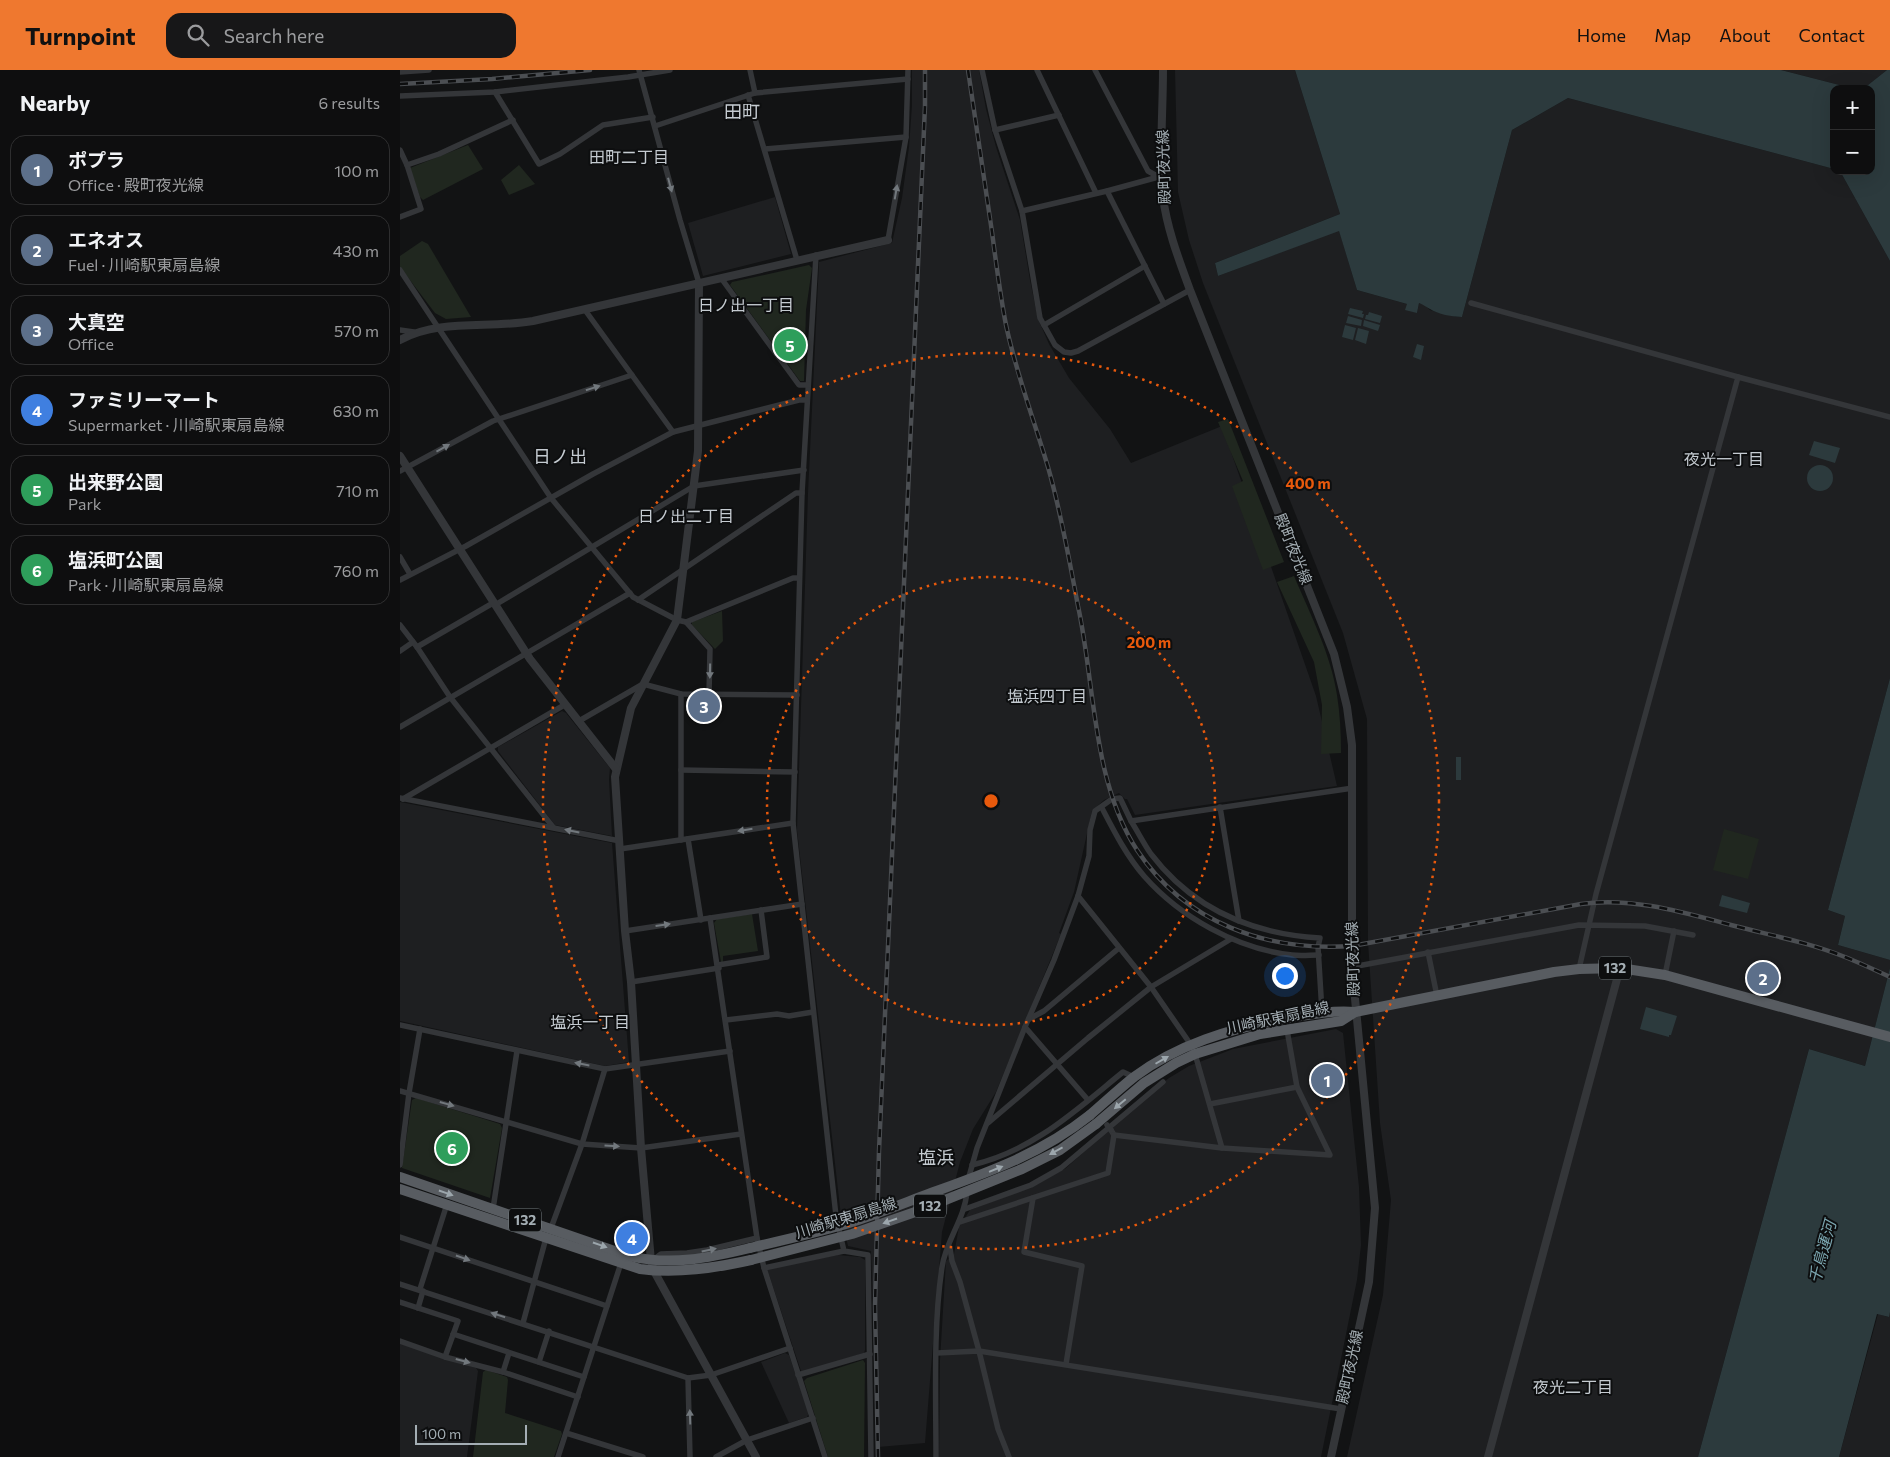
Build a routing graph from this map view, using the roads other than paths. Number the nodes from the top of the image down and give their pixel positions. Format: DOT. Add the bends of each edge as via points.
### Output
graph roads {
  1 [pos="429,70"];
  2 [pos="670,70"];
  3 [pos="750,70"];
  4 [pos="908,70"];
  5 [pos="982,70"];
  6 [pos="1037,70"];
  7 [pos="1095,70"];
  8 [pos="1163,70"];
  9 [pos="400,72"];
  10 [pos="640,72"];
  11 [pos="908,79"];
  12 [pos="495,92"];
  13 [pos="756,93"];
  14 [pos="748,95"];
  15 [pos="400,96"];
  16 [pos="1059,115"];
  17 [pos="653,116"];
  18 [pos="513,120"];
  19 [pos="655,126"];
  20 [pos="995,130"];
  21 [pos="906,137"];
  22 [pos="765,149"];
  23 [pos="400,150"];
  24 [pos="407,165"];
  25 [pos="1160,176"];
  26 [pos="1107,191"];
  27 [pos="1096,194"];
  28 [pos="1022,211"];
  29 [pos="400,217"];
  30 [pos="888,240"];
  31 [pos="816,255"];
  32 [pos="797,260"];
  33 [pos="1145,266"];
  34 [pos="400,270"];
  35 [pos="722,278"];
  36 [pos="699,283"];
  37 [pos="1190,290"];
  38 [pos="1470,302"];
  39 [pos="1164,304"];
  40 [pos="585,310"];
  41 [pos="1044,325"];
  42 [pos="438,326"];
  43 [pos="400,330"];
  44 [pos="414,332"];
  45 [pos="400,340"];
  46 [pos="632,375"];
  47 [pos="1738,377"];
  48 [pos="808,385"];
  49 [pos="807,400"];
  50 [pos="1890,417"];
  51 [pos="499,418"];
  52 [pos="699,426"];
  53 [pos="673,432"];
  54 [pos="400,456"];
  55 [pos="404,469"];
  56 [pos="804,470"];
  57 [pos="694,486"];
  58 [pos="802,493"];
  59 [pos="551,498"];
  60 [pos="593,547"];
  61 [pos="459,548"];
  62 [pos="400,557"];
  63 [pos="683,570"];
  64 [pos="410,574"];
  65 [pos="798,578"];
  66 [pos="400,580"];
  67 [pos="630,594"];
  68 [pos="638,600"];
  69 [pos="494,604"];
  70 [pos="676,620"];
  71 [pos="686,622"];
  72 [pos="400,625"];
  73 [pos="415,645"];
  74 [pos="400,651"];
  75 [pos="527,654"];
  76 [pos="643,684"];
  77 [pos="681,694"];
  78 [pos="709,695"];
  79 [pos="797,695"];
  80 [pos="450,697"];
  81 [pos="566,704"];
  82 [pos="579,721"];
  83 [pos="400,727"];
  84 [pos="491,748"];
  85 [pos="616,769"];
  86 [pos="681,770"];
  87 [pos="795,772"];
  88 [pos="1353,788"];
  89 [pos="402,798"];
  90 [pos="1220,807"];
  91 [pos="1102,808"];
  92 [pos="1132,821"];
  93 [pos="793,823"];
  94 [pos="553,827"];
  95 [pos="688,839"];
  96 [pos="681,840"];
  97 [pos="620,845"];
  98 [pos="1078,896"];
  99 [pos="802,904"];
  100 [pos="761,910"];
  101 [pos="710,918"];
  102 [pos="701,920"];
  103 [pos="1238,922"];
  104 [pos="1588,925"];
  105 [pos="625,931"];
  106 [pos="1674,931"];
  107 [pos="1693,935"];
  108 [pos="1231,939"];
  109 [pos="1119,948"];
  110 [pos="1428,952"];
  111 [pos="1319,955"];
  112 [pos="1352,966"];
  113 [pos="718,967"];
  114 [pos="1620,968"];
  115 [pos="1579,969"];
  116 [pos="1664,975"];
  117 [pos="631,982"];
  118 [pos="1151,988"];
  119 [pos="1437,996"];
  120 [pos="813,1012"];
  121 [pos="1322,1012"];
  122 [pos="1355,1012"];
  123 [pos="1029,1019"];
  124 [pos="726,1020"];
  125 [pos="400,1025"];
  126 [pos="1025,1027"];
  127 [pos="420,1029"];
  128 [pos="1287,1030"];
  129 [pos="1890,1037"];
  130 [pos="1193,1049"];
  131 [pos="516,1051"];
  132 [pos="730,1051"];
  133 [pos="633,1065"];
  134 [pos="1057,1065"];
  135 [pos="605,1069"];
  136 [pos="1134,1077"];
  137 [pos="1163,1082"];
  138 [pos="1297,1087"];
  139 [pos="400,1091"];
  140 [pos="409,1093"];
  141 [pos="1088,1100"];
  142 [pos="1210,1104"];
  143 [pos="506,1122"];
  144 [pos="1103,1124"];
  145 [pos="987,1125"];
  146 [pos="741,1134"];
  147 [pos="582,1144"];
  148 [pos="641,1148"];
  149 [pos="1222,1148"];
  150 [pos="400,1164"];
  151 [pos="972,1165"];
  152 [pos="400,1177"];
  153 [pos="400,1189"];
  154 [pos="1033,1198"];
  155 [pos="447,1204"];
  156 [pos="493,1209"];
  157 [pos="965,1209"];
  158 [pos="960,1222"];
  159 [pos="549,1233"];
  160 [pos="400,1238"];
  161 [pos="757,1238"];
  162 [pos="950,1246"];
  163 [pos="434,1248"];
  164 [pos="844,1251"];
  165 [pos="620,1263"];
  166 [pos="653,1266"];
  167 [pos="764,1268"];
  168 [pos="534,1282"];
  169 [pos="400,1284"];
  170 [pos="422,1290"];
  171 [pos="400,1302"];
  172 [pos="607,1306"];
  173 [pos="418,1308"];
  174 [pos="523,1323"];
  175 [pos="549,1332"];
  176 [pos="453,1334"];
  177 [pos="400,1340"];
  178 [pos="594,1346"];
  179 [pos="790,1348"];
  180 [pos="509,1352"];
  181 [pos="979,1352"];
  182 [pos="937,1353"];
  183 [pos="870,1354"];
  184 [pos="445,1357"];
  185 [pos="538,1362"];
  186 [pos="1066,1364"];
  187 [pos="503,1372"];
  188 [pos="711,1375"];
  189 [pos="798,1375"];
  190 [pos="584,1377"];
  191 [pos="688,1378"];
  192 [pos="578,1397"];
  193 [pos="1341,1409"];
  194 [pos="812,1418"];
  195 [pos="566,1434"];
  196 [pos="747,1440"];
  197 [pos="558,1457"];
  198 [pos="643,1457"];
  199 [pos="690,1457"];
  200 [pos="716,1457"];
  201 [pos="756,1457"];
  202 [pos="825,1457"];
  203 [pos="871,1457"];
  204 [pos="936,1457"];
  205 [pos="1009,1457"];
  206 [pos="1331,1457"];
  207 [pos="1488,1457"];
  1 -- 9 [label="street"];
  2 -- 10 [label="street"];
  3 -- 13 [label="street"];
  4 -- 11 [label="street"];
  5 -- 20 [label="street"];
  6 -- 16 [label="street"];
  7 -- 25 [label="street" via="1148,171"];
  8 -- 25 [label="street, 殿町夜光線"];
  10 -- 12 [label="street"];
  10 -- 17 [label="street"];
  11 -- 13 [label="street"];
  11 -- 21 [label="street"];
  12 -- 15 [label="street"];
  12 -- 18 [label="street"];
  13 -- 14 [label="street"];
  14 -- 19 [label="street"];
  14 -- 22 [label="street"];
  16 -- 20 [label="street"];
  16 -- 27 [label="street"];
  17 -- 18 [label="street" via="603,125 539,164"];
  17 -- 19 [label="street"];
  18 -- 24 [label="street"];
  19 -- 36 [label="street, one-way"];
  20 -- 28 [label="street"];
  21 -- 22 [label="street"];
  30 -- 21 [label="street, one-way"];
  22 -- 32 [label="street"];
  23 -- 24 [label="street"];
  24 -- 29 [label="street" via="421,209"];
  25 -- 26 [label="street"];
  25 -- 37 [label="street, 殿町夜光線" via="1170,231"];
  26 -- 27 [label="street"];
  26 -- 33 [label="street"];
  27 -- 28 [label="street"];
  28 -- 41 [label="street" via="1038,311"];
  30 -- 31 [label="street"];
  31 -- 32 [label="street"];
  31 -- 48 [label="street"];
  32 -- 35 [label="street"];
  33 -- 39 [label="street"];
  33 -- 41 [label="street"];
  34 -- 42 [label="street"];
  35 -- 36 [label="street"];
  35 -- 48 [label="street" via="799,384"];
  36 -- 40 [label="street"];
  36 -- 52 [label="street"];
  37 -- 39 [label="street"];
  37 -- 88 [label="street, 殿町夜光線" via="1339,670 1350,725"];
  38 -- 47 [label="street"];
  39 -- 41 [label="street" via="1072,353 1064,352 1055,345"];
  40 -- 42 [label="street" via="514,325"];
  40 -- 46 [label="street"];
  42 -- 44 [label="street"];
  42 -- 51 [label="street"];
  43 -- 44 [label="street"];
  44 -- 45 [label="street"];
  51 -- 46 [label="street, one-way"];
  46 -- 53 [label="street"];
  47 -- 50 [label="street"];
  47 -- 104 [label="street"];
  48 -- 49 [label="street"];
  49 -- 52 [label="street"];
  49 -- 56 [label="street"];
  55 -- 51 [label="street, one-way"];
  51 -- 59 [label="street"];
  52 -- 53 [label="street"];
  52 -- 57 [label="street"];
  53 -- 59 [label="street"];
  54 -- 55 [label="street"];
  55 -- 61 [label="street"];
  56 -- 57 [label="street"];
  56 -- 58 [label="street"];
  57 -- 60 [label="street"];
  57 -- 63 [label="street"];
  58 -- 63 [label="street" via="796,493"];
  58 -- 65 [label="street"];
  59 -- 60 [label="street"];
  59 -- 61 [label="street"];
  60 -- 67 [label="street"];
  60 -- 69 [label="street"];
  61 -- 64 [label="street"];
  61 -- 69 [label="street"];
  62 -- 64 [label="street"];
  63 -- 68 [label="street"];
  63 -- 70 [label="street"];
  64 -- 66 [label="street"];
  65 -- 71 [label="street"];
  65 -- 79 [label="street"];
  67 -- 68 [label="street"];
  67 -- 75 [label="street"];
  68 -- 70 [label="street"];
  69 -- 73 [label="street"];
  69 -- 75 [label="street"];
  70 -- 71 [label="street"];
  70 -- 76 [label="street"];
  71 -- 78 [label="street, one-way" via="710,649"];
  72 -- 73 [label="street"];
  73 -- 74 [label="street"];
  73 -- 80 [label="street"];
  75 -- 80 [label="street"];
  75 -- 81 [label="street"];
  76 -- 77 [label="street"];
  76 -- 82 [label="street"];
  76 -- 85 [label="street" via="629,715"];
  77 -- 78 [label="street"];
  77 -- 86 [label="street"];
  78 -- 79 [label="street"];
  79 -- 87 [label="street"];
  80 -- 83 [label="street"];
  80 -- 84 [label="street"];
  81 -- 82 [label="street"];
  81 -- 84 [label="street"];
  82 -- 85 [label="street"];
  84 -- 89 [label="street"];
  84 -- 94 [label="street"];
  85 -- 97 [label="street"];
  86 -- 87 [label="street"];
  86 -- 96 [label="street"];
  87 -- 93 [label="street"];
  88 -- 90 [label="street"];
  88 -- 112 [label="street, 殿町夜光線"];
  89 -- 94 [label="street"];
  90 -- 92 [label="street"];
  90 -- 103 [label="street"];
  91 -- 92 [label="street" via="1112,799 1120,798"];
  91 -- 98 [label="street" via="1095,811 1089,856"];
  91 -- 108 [label="street" via="1133,861 1157,889 1179,908"];
  92 -- 103 [label="street" via="1150,852 1174,880 1204,903"];
  93 -- 95 [label="street, one-way"];
  93 -- 99 [label="street"];
  97 -- 94 [label="street, one-way"];
  95 -- 96 [label="street"];
  95 -- 102 [label="street"];
  96 -- 97 [label="street"];
  97 -- 105 [label="street"];
  98 -- 109 [label="street"];
  98 -- 123 [label="street"];
  99 -- 100 [label="street"];
  99 -- 120 [label="street"];
  100 -- 101 [label="street"];
  100 -- 113 [label="street" via="767,957"];
  101 -- 102 [label="street"];
  101 -- 113 [label="street"];
  105 -- 102 [label="street, one-way"];
  103 -- 111 [label="street" via="1274,933 1320,938"];
  104 -- 106 [label="street" via="1645,926"];
  104 -- 110 [label="street"];
  104 -- 115 [label="street"];
  105 -- 117 [label="street"];
  106 -- 107 [label="street"];
  106 -- 116 [label="street"];
  108 -- 111 [label="street" via="1276,953"];
  108 -- 118 [label="street"];
  109 -- 118 [label="street"];
  109 -- 123 [label="street" via="1044,1012"];
  110 -- 112 [label="street"];
  110 -- 119 [label="street"];
  111 -- 121 [label="street"];
  112 -- 122 [label="street, 殿町夜光線"];
  113 -- 117 [label="street"];
  113 -- 124 [label="street"];
  114 -- 115 [label="highway, 川崎駅東扇島線 / 132"];
  114 -- 116 [label="highway, 川崎駅東扇島線 / 132"];
  114 -- 207 [label="street"];
  115 -- 119 [label="highway, 川崎駅東扇島線 / 132"];
  116 -- 129 [label="highway, 川崎駅東扇島線 / 132"];
  117 -- 133 [label="street"];
  118 -- 130 [label="street"];
  118 -- 134 [label="street"];
  119 -- 122 [label="highway, 川崎駅東扇島線 / 132"];
  120 -- 124 [label="street"];
  120 -- 164 [label="street" via="836,1216"];
  121 -- 122 [label="highway, 川崎駅東扇島線 / 132"];
  121 -- 130 [label="highway, 川崎駅東扇島線 / 132" via="1224,1032"];
  122 -- 128 [label="highway, 川崎駅東扇島線 / 132" via="1342,1021"];
  122 -- 193 [label="street, 殿町夜光線" via="1374,1217 1369,1282"];
  123 -- 126 [label="street"];
  124 -- 132 [label="street"];
  125 -- 127 [label="street"];
  126 -- 134 [label="street"];
  126 -- 145 [label="street"];
  127 -- 131 [label="street"];
  127 -- 140 [label="street"];
  128 -- 130 [label="highway, 川崎駅東扇島線 / 132"];
  128 -- 138 [label="street"];
  136 -- 130 [label="highway, 川崎駅東扇島線 / 132, one-way" via="1160,1061"];
  130 -- 142 [label="street"];
  130 -- 144 [label="highway, 川崎駅東扇島線 / 132, one-way" via="1144,1084"];
  135 -- 131 [label="street, one-way"];
  131 -- 143 [label="street"];
  132 -- 133 [label="street"];
  132 -- 146 [label="street"];
  133 -- 135 [label="street"];
  133 -- 148 [label="street"];
  134 -- 141 [label="street"];
  134 -- 145 [label="street"];
  135 -- 147 [label="street"];
  136 -- 141 [label="street" via="1123,1072"];
  136 -- 144 [label="highway, 川崎駅東扇島線 / 132"];
  137 -- 157 [label="street" via="1061,1168 1031,1185"];
  138 -- 142 [label="street"];
  138 -- 149 [label="street" via="1330,1155"];
  139 -- 140 [label="street"];
  140 -- 143 [label="street, one-way"];
  140 -- 150 [label="street"];
  141 -- 151 [label="street" via="1045,1133 1001,1156"];
  142 -- 149 [label="street"];
  143 -- 147 [label="street"];
  143 -- 156 [label="street"];
  144 -- 149 [label="street"];
  144 -- 154 [label="street" via="1108,1173"];
  166 -- 144 [label="highway, 川崎駅東扇島線 / 132, one-way, bridge" via="709,1258 850,1222 984,1174 1056,1140"];
  144 -- 166 [label="highway, 川崎駅東扇島線 / 132, one-way, bridge" via="1022,1169 852,1234 709,1268"];
  145 -- 151 [label="street"];
  146 -- 148 [label="street"];
  146 -- 161 [label="street"];
  147 -- 148 [label="street, one-way"];
  147 -- 159 [label="street"];
  148 -- 166 [label="street"];
  151 -- 157 [label="street"];
  152 -- 156 [label="highway, 川崎駅東扇島線 / 132, one-way"];
  153 -- 155 [label="highway, 川崎駅東扇島線 / 132"];
  154 -- 158 [label="street"];
  154 -- 186 [label="street" via="1024,1252 1082,1266"];
  155 -- 159 [label="highway, 川崎駅東扇島線 / 132"];
  155 -- 163 [label="street"];
  156 -- 159 [label="highway, 川崎駅東扇島線 / 132"];
  157 -- 158 [label="street"];
  158 -- 162 [label="street"];
  159 -- 165 [label="highway, 川崎駅東扇島線 / 132"];
  159 -- 166 [label="highway, 川崎駅東扇島線 / 132, one-way"];
  159 -- 168 [label="street"];
  160 -- 163 [label="street"];
  166 -- 161 [label="street, one-way" via="660,1254 687,1254"];
  161 -- 167 [label="street"];
  162 -- 181 [label="street"];
  162 -- 182 [label="street" via="941,1275"];
  163 -- 168 [label="street, one-way"];
  163 -- 170 [label="street"];
  164 -- 167 [label="street"];
  164 -- 183 [label="street" via="868,1255"];
  165 -- 166 [label="highway, 川崎駅東扇島線 / 132" via="640,1269"];
  165 -- 172 [label="street"];
  166 -- 188 [label="street"];
  167 -- 179 [label="street"];
  168 -- 172 [label="street"];
  168 -- 174 [label="street"];
  169 -- 170 [label="street"];
  170 -- 173 [label="street"];
  174 -- 170 [label="street, one-way"];
  171 -- 173 [label="street"];
  172 -- 178 [label="street"];
  173 -- 176 [label="street" via="458,1321"];
  174 -- 175 [label="street"];
  175 -- 178 [label="street"];
  175 -- 185 [label="street"];
  176 -- 180 [label="street"];
  176 -- 184 [label="street"];
  177 -- 184 [label="street"];
  178 -- 190 [label="street"];
  178 -- 191 [label="street"];
  179 -- 188 [label="street"];
  179 -- 189 [label="street"];
  180 -- 185 [label="street"];
  180 -- 187 [label="street"];
  181 -- 182 [label="street"];
  181 -- 186 [label="street"];
  181 -- 205 [label="street" via="998,1429"];
  182 -- 204 [label="street"];
  183 -- 189 [label="street"];
  183 -- 203 [label="street"];
  184 -- 187 [label="street, one-way"];
  185 -- 190 [label="street"];
  186 -- 193 [label="street"];
  187 -- 192 [label="street"];
  188 -- 191 [label="street"];
  188 -- 196 [label="street"];
  189 -- 194 [label="street"];
  190 -- 192 [label="street"];
  199 -- 191 [label="street, one-way"];
  192 -- 195 [label="street"];
  193 -- 206 [label="street, 殿町夜光線"];
  194 -- 196 [label="street"];
  194 -- 202 [label="street"];
  195 -- 197 [label="street"];
  195 -- 198 [label="street"];
  196 -- 200 [label="street"];
  196 -- 201 [label="street"];
}
